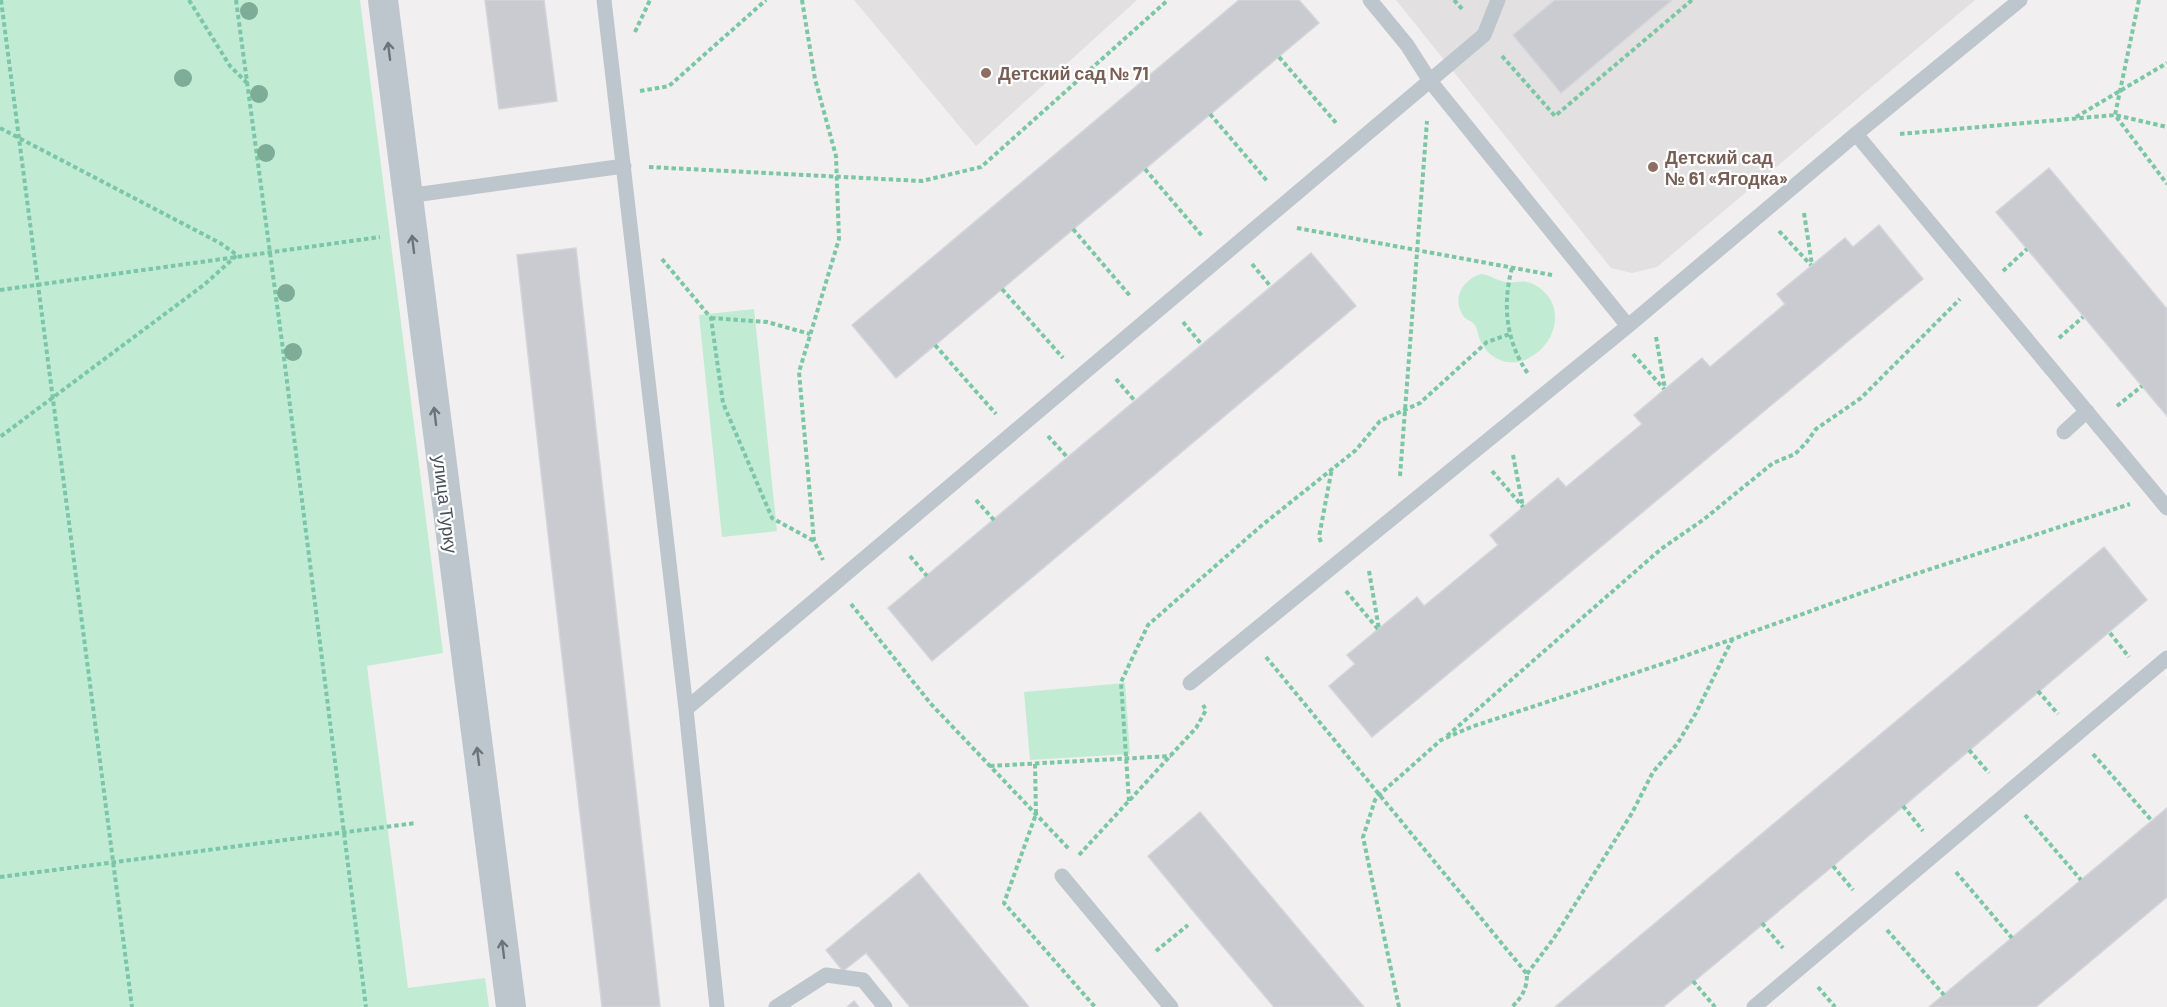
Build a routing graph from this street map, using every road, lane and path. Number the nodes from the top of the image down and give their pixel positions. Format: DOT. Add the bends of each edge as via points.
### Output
graph roads {
  1 [pos="2,0"];
  2 [pos="189,0"];
  3 [pos="236,0"];
  4 [pos="383,0"];
  5 [pos="604,0"];
  6 [pos="766,0"];
  7 [pos="802,0"];
  8 [pos="1168,0"];
  9 [pos="1370,0"];
  10 [pos="1498,0"];
  11 [pos="1692,0"];
  12 [pos="2020,0"];
  13 [pos="2139,0"];
  14 [pos="1484,35"];
  15 [pos="1279,57"];
  16 [pos="2167,63"];
  17 [pos="1430,81"];
  18 [pos="248,84"];
  19 [pos="2120,91"];
  20 [pos="616,96"];
  21 [pos="1210,114"];
  22 [pos="2115,115"];
  23 [pos="2073,118"];
  24 [pos="2167,127"];
  25 [pos="0,128"];
  26 [pos="1856,134"];
  27 [pos="20,139"];
  28 [pos="1355,145"];
  29 [pos="624,166"];
  30 [pos="1145,169"];
  31 [pos="836,176"];
  32 [pos="1800,182"];
  33 [pos="2167,184"];
  34 [pos="407,196"];
  35 [pos="1286,203"];
  36 [pos="1762,213"];
  37 [pos="1264,221"];
  38 [pos="1073,229"];
  39 [pos="632,235"];
  40 [pos="384,236"];
  41 [pos="1417,250"];
  42 [pos="270,251"];
  43 [pos="237,255"];
  44 [pos="1221,257"];
  45 [pos="1512,268"];
  46 [pos="1588,277"];
  47 [pos="1979,281"];
  48 [pos="38,285"];
  49 [pos="1002,289"];
  50 [pos="0,290"];
  51 [pos="1651,306"];
  52 [pos="711,318"];
  53 [pos="1148,318"];
  54 [pos="1622,330"];
  55 [pos="810,334"];
  56 [pos="1509,334"];
  57 [pos="935,345"];
  58 [pos="1079,377"];
  59 [pos="1545,394"];
  60 [pos="53,398"];
  61 [pos="1405,410"];
  62 [pos="2087,411"];
  63 [pos="1507,425"];
  64 [pos="2064,432"];
  65 [pos="1012,433"];
  66 [pos="0,437"];
  67 [pos="1475,451"];
  68 [pos="1332,468"];
  69 [pos="2157,495"];
  70 [pos="2167,508"];
  71 [pos="1399,513"];
  72 [pos="814,541"];
  73 [pos="1364,541"];
  74 [pos="1330,569"];
  75 [pos="1249,636"];
  76 [pos="1733,638"];
  77 [pos="2167,658"];
  78 [pos="1190,683"];
  79 [pos="686,709"];
  80 [pos="2076,735"];
  81 [pos="1442,740"];
  82 [pos="1171,756"];
  83 [pos="1126,758"];
  84 [pos="1035,764"];
  85 [pos="989,766"];
  86 [pos="2006,794"];
  87 [pos="1379,795"];
  88 [pos="1129,801"];
  89 [pos="2152,821"];
  90 [pos="416,823"];
  91 [pos="344,834"];
  92 [pos="1939,851"];
  93 [pos="114,863"];
  94 [pos="1062,876"];
  95 [pos="0,877"];
  96 [pos="2081,880"];
  97 [pos="1870,909"];
  98 [pos="1188,925"];
  99 [pos="2012,938"];
  100 [pos="1156,951"];
  101 [pos="1527,974"];
  102 [pos="1693,981"];
  103 [pos="1944,995"];
  104 [pos="132,1007"];
  105 [pos="366,1007"];
  106 [pos="511,1007"];
  107 [pos="717,1007"];
  108 [pos="776,1007"];
  109 [pos="885,1007"];
  110 [pos="1095,1007"];
  111 [pos="1171,1007"];
  112 [pos="1399,1007"];
  113 [pos="1512,1007"];
  114 [pos="1715,1007"];
  115 [pos="1754,1007"];
  1 -- 27 [label="path"];
  2 -- 18 [label="path" via="230,66"];
  3 -- 18 [label="path"];
  34 -- 4 [label="street, улица Турку, one-way"];
  5 -- 20 [label="lane"];
  6 -- 20 [label="path" via="669,86"];
  7 -- 31 [label="path" via="814,79 836,156"];
  8 -- 31 [label="path" via="981,167 922,181"];
  9 -- 17 [label="lane"];
  10 -- 14 [label="lane"];
  11 -- 14 [label="path" via="1555,116"];
  12 -- 26 [label="lane"];
  13 -- 19 [label="path"];
  14 -- 17 [label="lane"];
  15 -- 28 [label="path"];
  16 -- 19 [label="path"];
  17 -- 28 [label="lane"];
  17 -- 41 [label="path"];
  17 -- 46 [label="lane"];
  18 -- 42 [label="path"];
  19 -- 22 [label="path"];
  19 -- 23 [label="path"];
  20 -- 29 [label="lane"];
  21 -- 35 [label="path"];
  22 -- 23 [label="path"];
  22 -- 24 [label="path"];
  22 -- 33 [label="path"];
  23 -- 26 [label="path"];
  25 -- 27 [label="path"];
  26 -- 32 [label="lane"];
  26 -- 47 [label="lane"];
  27 -- 43 [label="path"];
  27 -- 48 [label="path"];
  28 -- 35 [label="lane"];
  29 -- 31 [label="path"];
  29 -- 34 [label="lane"];
  29 -- 39 [label="lane"];
  30 -- 44 [label="path"];
  32 -- 36 [label="lane"];
  32 -- 36 [label="path" via="1812,265"];
  106 -- 34 [label="street, улица Турку, one-way"];
  35 -- 37 [label="lane"];
  36 -- 51 [label="lane"];
  37 -- 41 [label="path"];
  37 -- 44 [label="lane"];
  38 -- 53 [label="path"];
  39 -- 52 [label="path" via="661,258"];
  39 -- 79 [label="lane"];
  40 -- 42 [label="path"];
  41 -- 45 [label="path"];
  41 -- 61 [label="path"];
  42 -- 43 [label="path"];
  42 -- 91 [label="path"];
  43 -- 48 [label="path"];
  43 -- 60 [label="path" via="205,284"];
  44 -- 53 [label="lane"];
  45 -- 46 [label="path"];
  45 -- 56 [label="path" via="1506,308"];
  46 -- 54 [label="lane"];
  47 -- 62 [label="lane"];
  47 -- 81 [label="path" via="1861,398 1816,429 1795,454 1773,463 1661,549"];
  48 -- 50 [label="path"];
  48 -- 60 [label="path"];
  49 -- 58 [label="path"];
  51 -- 54 [label="lane"];
  51 -- 54 [label="path" via="1665,389"];
  52 -- 55 [label="path" via="767,322"];
  52 -- 72 [label="path" via="723,403 772,518"];
  53 -- 58 [label="lane"];
  54 -- 59 [label="lane"];
  56 -- 59 [label="path" via="1520,360"];
  56 -- 61 [label="path" via="1487,342 1428,397"];
  57 -- 65 [label="path"];
  58 -- 65 [label="lane"];
  59 -- 63 [label="lane"];
  60 -- 66 [label="path"];
  60 -- 93 [label="path"];
  61 -- 68 [label="path" via="1380,421 1356,450"];
  61 -- 71 [label="path"];
  62 -- 64 [label="lane"];
  62 -- 69 [label="lane"];
  63 -- 67 [label="lane"];
  63 -- 67 [label="path" via="1523,507"];
  65 -- 79 [label="lane"];
  67 -- 71 [label="lane"];
  68 -- 74 [label="path" via="1319,537"];
  68 -- 83 [label="path" via="1148,625 1121,682"];
  69 -- 70 [label="lane"];
  69 -- 76 [label="path"];
  71 -- 73 [label="lane"];
  73 -- 74 [label="lane"];
  73 -- 74 [label="path" via="1379,629"];
  74 -- 75 [label="lane"];
  75 -- 78 [label="lane"];
  75 -- 87 [label="path"];
  76 -- 81 [label="path"];
  76 -- 101 [label="path" via="1677,744 1653,772 1632,813"];
  77 -- 80 [label="lane"];
  78 -- 82 [label="path" via="1206,710"];
  79 -- 107 [label="lane"];
  80 -- 86 [label="lane"];
  80 -- 89 [label="path"];
  81 -- 87 [label="path"];
  82 -- 83 [label="path"];
  82 -- 88 [label="path"];
  83 -- 84 [label="path"];
  83 -- 88 [label="path"];
  84 -- 85 [label="path"];
  84 -- 110 [label="path" via="1036,814 1004,903"];
  86 -- 92 [label="lane"];
  86 -- 96 [label="path"];
  87 -- 101 [label="path"];
  87 -- 112 [label="path" via="1363,837"];
  88 -- 94 [label="path"];
  90 -- 91 [label="path"];
  91 -- 93 [label="path"];
  91 -- 105 [label="path"];
  92 -- 97 [label="lane"];
  92 -- 99 [label="path"];
  93 -- 95 [label="path"];
  93 -- 104 [label="path"];
  94 -- 111 [label="lane"];
  97 -- 103 [label="path"];
  97 -- 115 [label="lane"];
  98 -- 100 [label="path"];
  101 -- 113 [label="path" via="1522,998"];
  102 -- 114 [label="path"];
  108 -- 109 [label="lane" via="826,975 863,980"];
}
